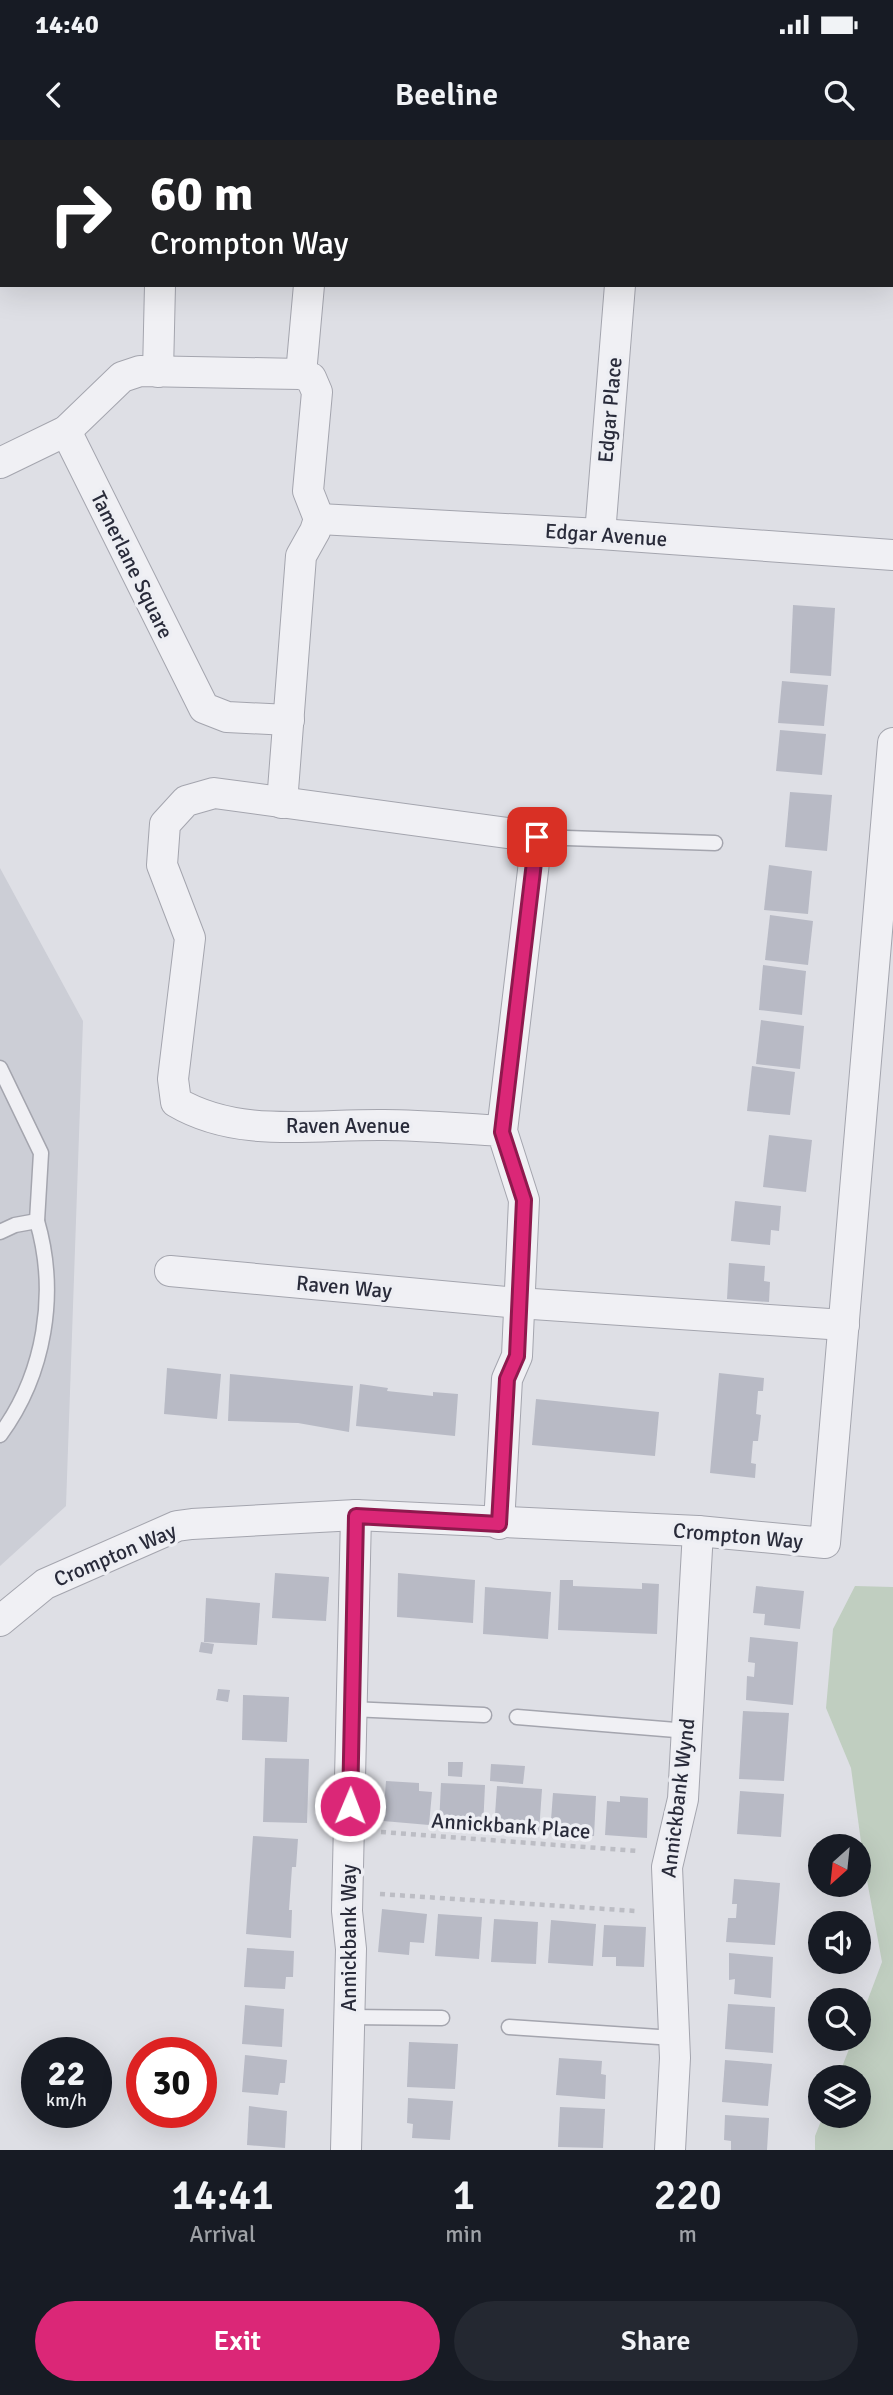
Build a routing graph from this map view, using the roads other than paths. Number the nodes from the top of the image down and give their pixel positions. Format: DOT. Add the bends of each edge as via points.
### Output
graph roads {
  1 [pos="160,287"];
  2 [pos="309,287"];
  3 [pos="620,287"];
  4 [pos="158,372"];
  5 [pos="300,374"];
  6 [pos="66,431"];
  7 [pos="0,463"];
  8 [pos="318,519"];
  9 [pos="600,534"];
  10 [pos="893,555"];
  11 [pos="289,720"];
  12 [pos="893,743"];
  13 [pos="282,803"];
  14 [pos="537,837"];
  15 [pos="715,843"];
  16 [pos="0,1068"];
  17 [pos="502,1132"];
  18 [pos="37,1220"];
  19 [pos="0,1232"];
  20 [pos="170,1271"];
  21 [pos="518,1303"];
  22 [pos="844,1325"];
  23 [pos="0,1435"];
  24 [pos="356,1516"];
  25 [pos="499,1524"];
  26 [pos="698,1531"];
  27 [pos="0,1621"];
  28 [pos="351,1709"];
  29 [pos="484,1715"];
  30 [pos="517,1717"];
  31 [pos="688,1731"];
  32 [pos="349,2017"];
  33 [pos="442,2018"];
  34 [pos="509,2027"];
  35 [pos="674,2038"];
  36 [pos="346,2150"];
  37 [pos="670,2150"];
  1 -- 4 [label="street"];
  2 -- 5 [label="street"];
  3 -- 9 [label="street, Edgar Place"];
  4 -- 5 [label="street"];
  4 -- 6 [label="street" via="122,377"];
  5 -- 8 [label="street" via="311,378 317,392 308,491"];
  6 -- 7 [label="street"];
  6 -- 11 [label="street, Tamerlane Square" via="204,708 213,714"];
  8 -- 9 [label="street, Edgar Avenue"];
  8 -- 11 [label="street" via="301,556"];
  9 -- 10 [label="street, Edgar Avenue"];
  11 -- 13 [label="street"];
  12 -- 22 [label="street, Crompton Way"];
  13 -- 14 [label="street"];
  13 -- 17 [label="street, Raven Avenue" via="214,793 186,802 165,824 162,865 190,938 173,1079 176,1102 196,1114 243,1127 386,1125"];
  14 -- 15 [label="lane"];
  14 -- 17 [label="street"];
  16 -- 18 [label="lane" via="41,1153"];
  17 -- 21 [label="street" via="524,1200"];
  18 -- 19 [label="lane"];
  18 -- 23 [label="lane" via="45,1247 41,1356 18,1411"];
  20 -- 21 [label="street, Raven Way"];
  21 -- 22 [label="street, Raven Way"];
  21 -- 25 [label="street" via="517,1356 507,1379"];
  22 -- 26 [label="street, Crompton Way" via="825,1543"];
  24 -- 25 [label="street, Crompton Way"];
  24 -- 27 [label="street, Crompton Way" via="177,1527 45,1584"];
  24 -- 28 [label="street, Annickbank Way"];
  25 -- 26 [label="street, Crompton Way"];
  26 -- 31 [label="street, Annickbank Wynd"];
  28 -- 29 [label="lane"];
  28 -- 32 [label="street, Annickbank Way"];
  30 -- 31 [label="lane"];
  31 -- 35 [label="street, Annickbank Wynd" via="683,1799 667,1867"];
  32 -- 33 [label="lane"];
  32 -- 36 [label="street, Annickbank Way"];
  34 -- 35 [label="lane"];
  35 -- 37 [label="street, Annickbank Wynd"];
}
